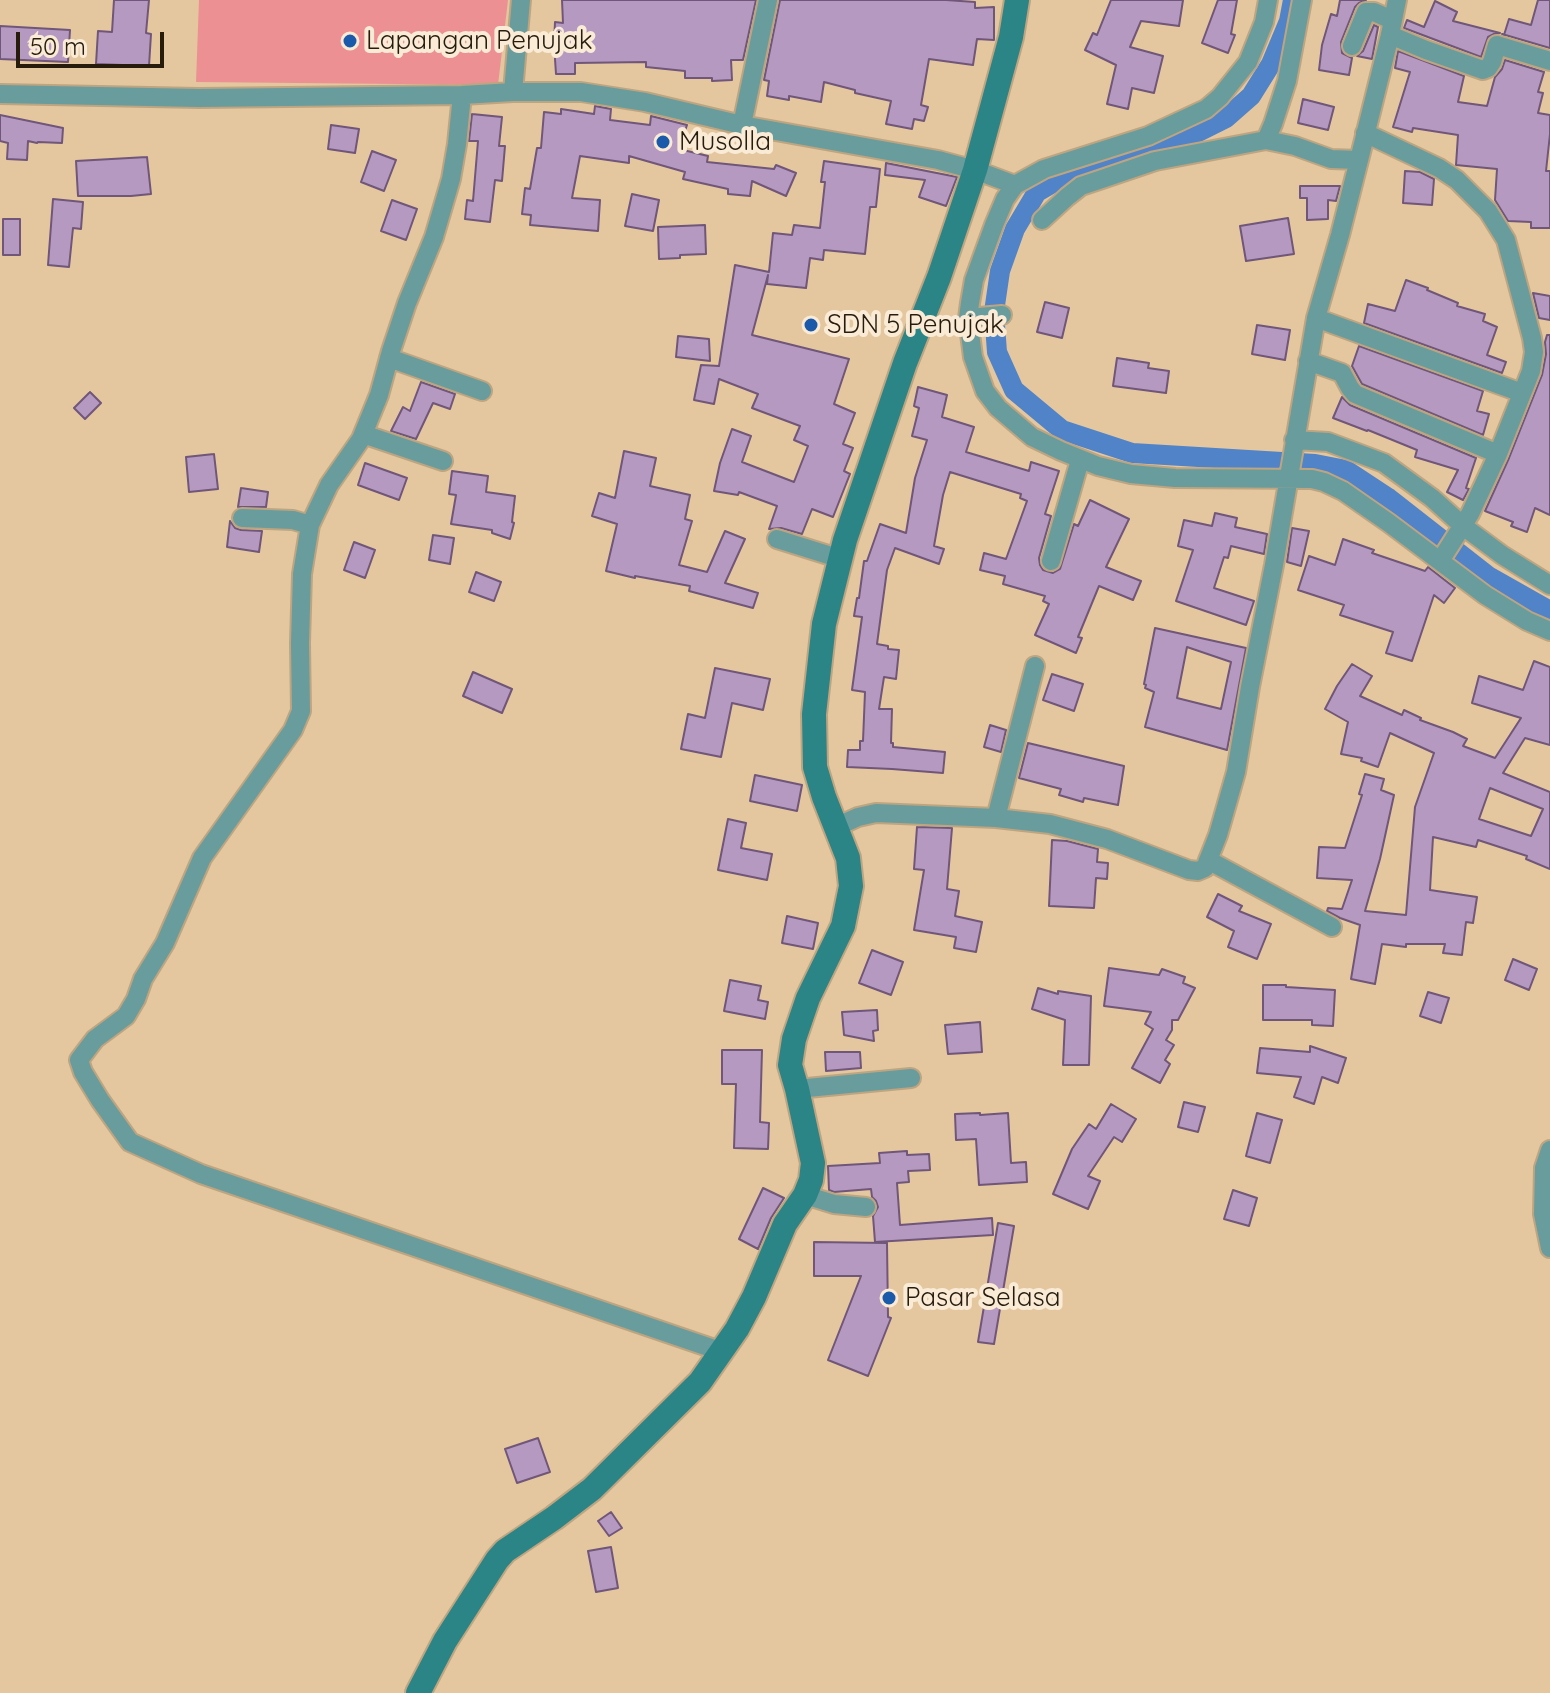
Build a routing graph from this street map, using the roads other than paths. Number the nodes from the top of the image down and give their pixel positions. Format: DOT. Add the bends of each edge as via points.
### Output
graph roads {
  1 [pos="521,0"];
  2 [pos="768,0"];
  3 [pos="1017,0"];
  4 [pos="1268,0"];
  5 [pos="1302,0"];
  6 [pos="1397,0"];
  7 [pos="1391,27"];
  8 [pos="1352,46"];
  9 [pos="1550,61"];
  10 [pos="513,92"];
  11 [pos="0,94"];
  12 [pos="462,95"];
  13 [pos="742,125"];
  14 [pos="1365,133"];
  15 [pos="1266,140"];
  16 [pos="1151,148"];
  17 [pos="1359,160"];
  18 [pos="975,170"];
  19 [pos="1015,185"];
  20 [pos="1042,220"];
  21 [pos="1000,316"];
  22 [pos="971,318"];
  23 [pos="1316,318"];
  24 [pos="1542,354"];
  25 [pos="389,358"];
  26 [pos="1308,361"];
  27 [pos="482,391"];
  28 [pos="1522,393"];
  29 [pos="363,434"];
  30 [pos="1294,442"];
  31 [pos="1498,454"];
  32 [pos="1080,460"];
  33 [pos="443,461"];
  34 [pos="1290,473"];
  35 [pos="242,518"];
  36 [pos="310,525"];
  37 [pos="1459,532"];
  38 [pos="777,539"];
  39 [pos="841,559"];
  40 [pos="1441,559"];
  41 [pos="1051,561"];
  42 [pos="1550,585"];
  43 [pos="1550,631"];
  44 [pos="1035,666"];
  45 [pos="996,818"];
  46 [pos="836,827"];
  47 [pos="1208,860"];
  48 [pos="1332,927"];
  49 [pos="911,1078"];
  50 [pos="797,1089"];
  51 [pos="1550,1150"];
  52 [pos="805,1195"];
  53 [pos="866,1207"];
  54 [pos="1550,1248"];
  55 [pos="723,1352"];
  56 [pos="418,1693"];
  1 -- 10 [label="street"];
  2 -- 13 [label="street"];
  3 -- 18 [label="street"];
  4 -- 16 [label="street" via="1248,62 1220,97"];
  5 -- 15 [label="street" via="1287,81"];
  6 -- 7 [label="street"];
  7 -- 8 [label="street" via="1374,12 1366,12"];
  7 -- 9 [label="street" via="1426,50 1483,70 1497,45"];
  7 -- 14 [label="street"];
  10 -- 12 [label="street"];
  10 -- 13 [label="street" via="581,92"];
  11 -- 12 [label="street"];
  12 -- 25 [label="street" via="451,179"];
  13 -- 18 [label="street"];
  14 -- 17 [label="street"];
  14 -- 24 [label="street" via="1439,168 1488,211 1509,248"];
  15 -- 16 [label="street"];
  15 -- 17 [label="street" via="1331,159"];
  16 -- 19 [label="street" via="1044,169"];
  16 -- 20 [label="street" via="1081,186"];
  17 -- 23 [label="street"];
  18 -- 19 [label="street"];
  18 -- 39 [label="street"];
  19 -- 22 [label="street" via="978,266"];
  21 -- 22 [label="street"];
  22 -- 32 [label="street" via="978,375 998,408 1032,437"];
  23 -- 26 [label="street"];
  23 -- 28 [label="street"];
  24 -- 28 [label="street"];
  25 -- 27 [label="street"];
  25 -- 29 [label="street"];
  26 -- 30 [label="street"];
  26 -- 31 [label="street" via="1342,373 1355,394"];
  28 -- 31 [label="street"];
  29 -- 33 [label="street"];
  29 -- 36 [label="street"];
  30 -- 34 [label="street"];
  30 -- 37 [label="street" via="1328,442 1384,463 1432,498"];
  31 -- 37 [label="street"];
  32 -- 34 [label="street" via="1131,474 1226,479"];
  32 -- 41 [label="street"];
  34 -- 40 [label="street" via="1343,491"];
  34 -- 47 [label="street" via="1236,772"];
  35 -- 36 [label="street"];
  36 -- 55 [label="street" via="302,574 301,711 202,858 126,1016 85,1050 79,1060 83,1072 130,1142 201,1174"];
  37 -- 40 [label="street"];
  37 -- 42 [label="street"];
  38 -- 39 [label="street"];
  39 -- 46 [label="street" via="824,624 814,714 815,767"];
  40 -- 43 [label="street" via="1485,595"];
  44 -- 45 [label="street"];
  45 -- 46 [label="street" via="876,813"];
  45 -- 47 [label="street" via="1050,824 1107,839 1189,870 1205,868"];
  46 -- 50 [label="street" via="851,886 843,926 794,1039 790,1065"];
  47 -- 48 [label="street"];
  49 -- 50 [label="street"];
  50 -- 52 [label="street" via="813,1163"];
  51 -- 54 [label="street" via="1544,1168 1543,1214"];
  52 -- 53 [label="street"];
  52 -- 55 [label="street" via="785,1224"];
  55 -- 56 [label="street" via="700,1382 592,1489 497,1560"];
}
